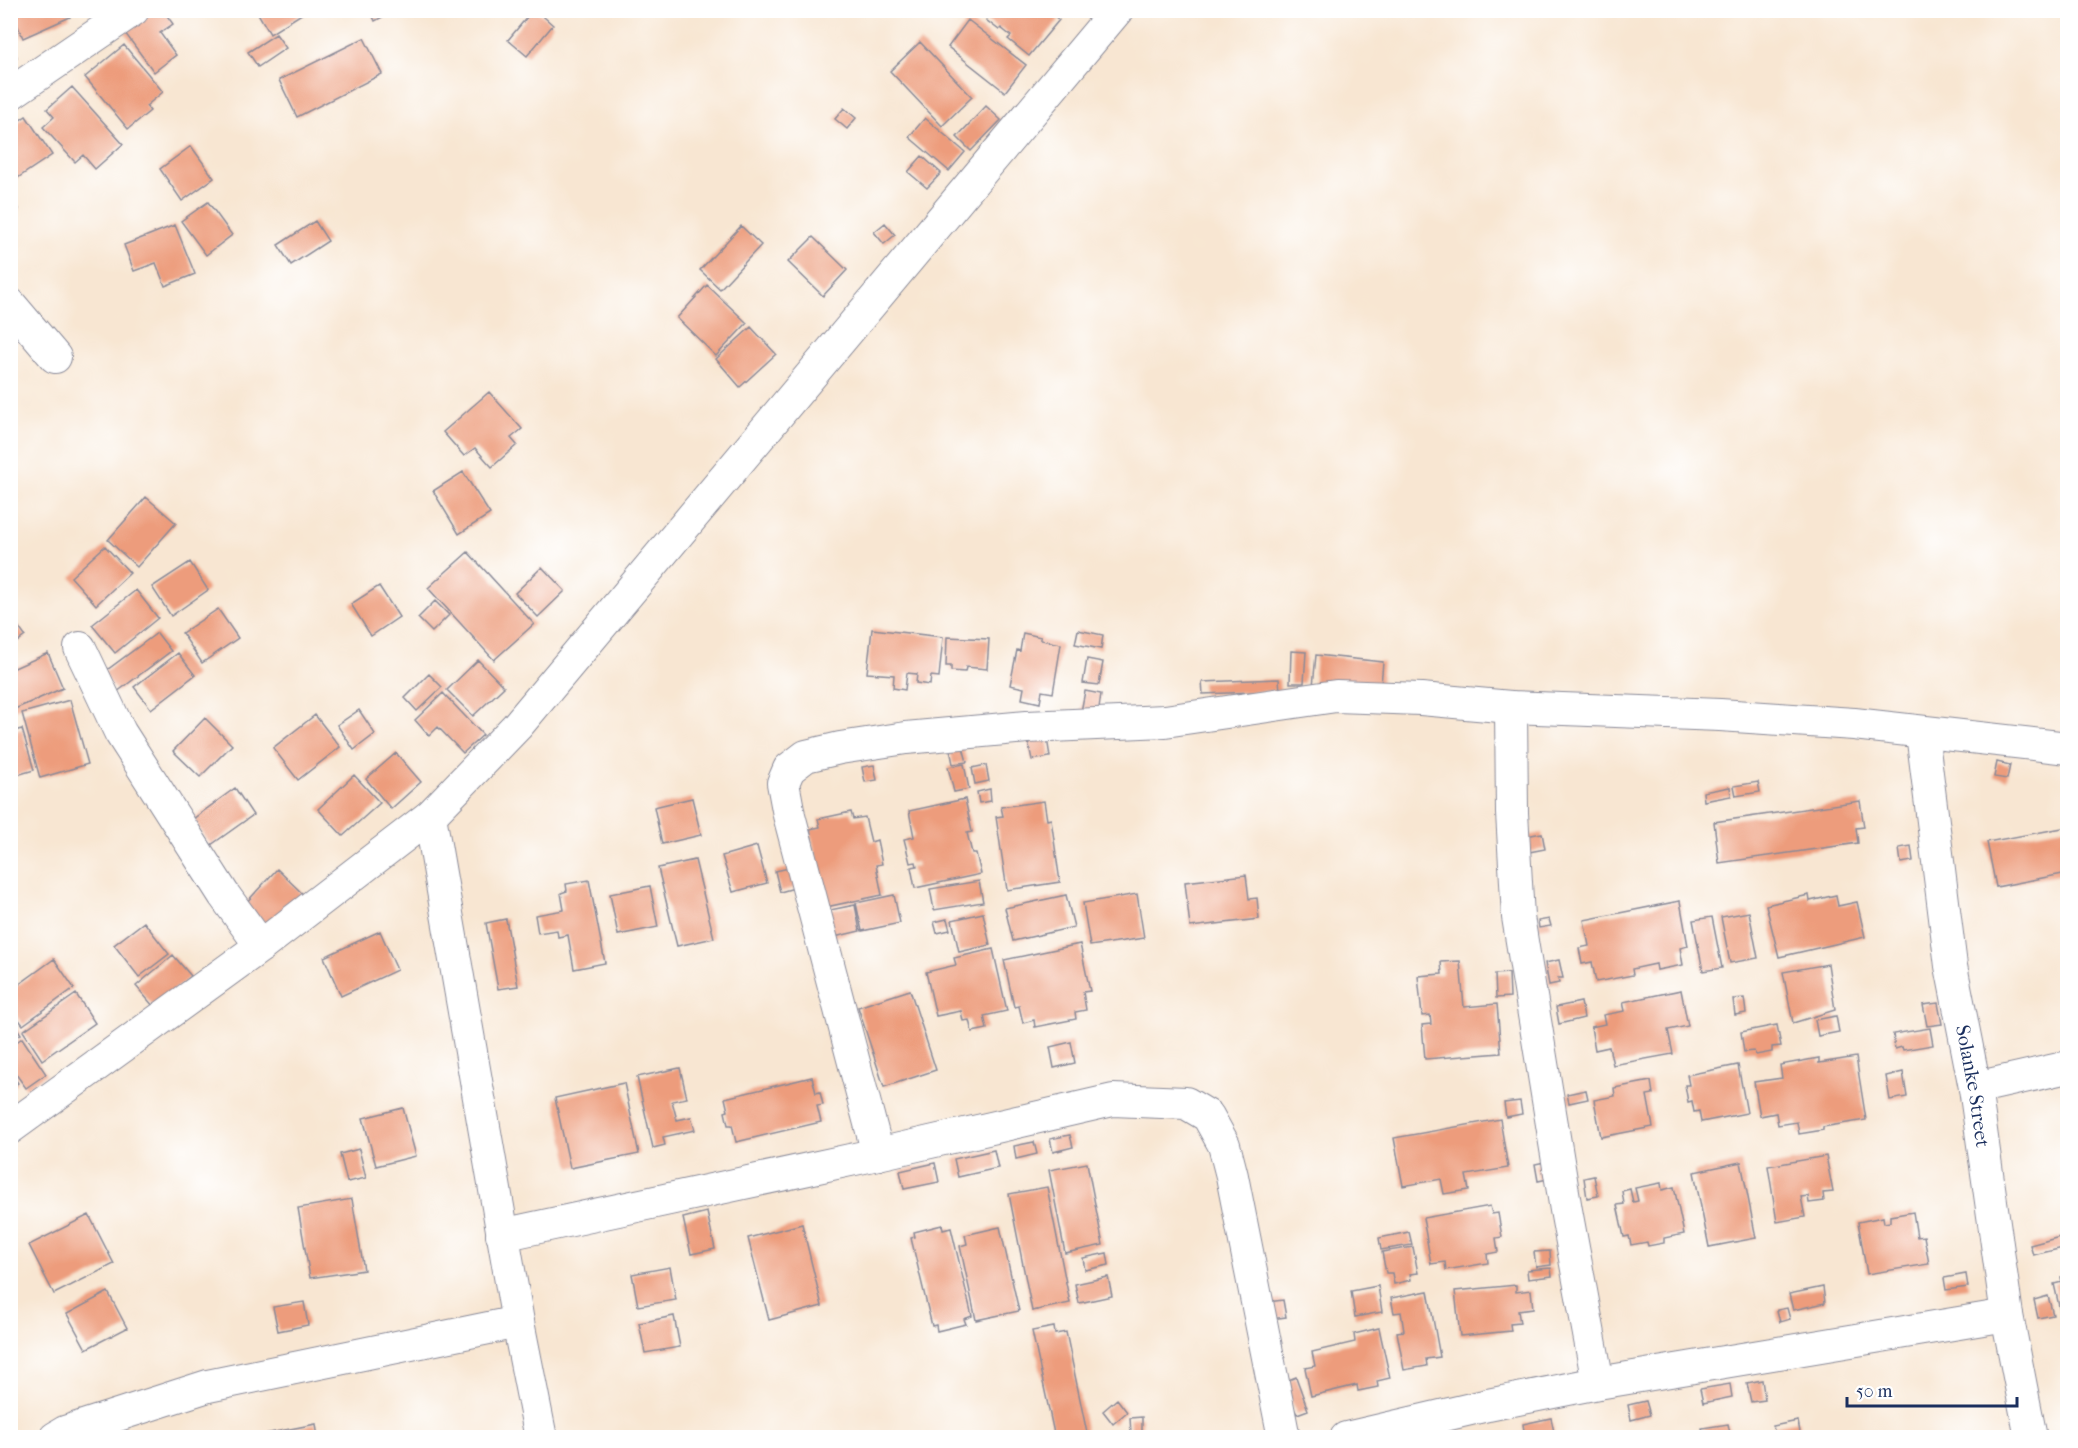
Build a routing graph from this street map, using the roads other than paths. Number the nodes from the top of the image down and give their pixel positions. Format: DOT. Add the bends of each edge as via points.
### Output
graph roads {
  1 [pos="133,10"];
  2 [pos="1117,10"];
  3 [pos="10,94"];
  4 [pos="10,304"];
  5 [pos="55,357"];
  6 [pos="80,648"];
  7 [pos="1511,707"];
  8 [pos="1922,733"];
  9 [pos="2067,748"];
  10 [pos="430,816"];
  11 [pos="261,946"];
  12 [pos="2067,1067"];
  13 [pos="1974,1088"];
  14 [pos="10,1128"];
  15 [pos="878,1154"];
  16 [pos="502,1235"];
  17 [pos="2007,1315"];
  18 [pos="518,1322"];
  19 [pos="1598,1383"];
  20 [pos="55,1437"];
  21 [pos="542,1437"];
  22 [pos="1284,1437"];
  23 [pos="1346,1437"];
  24 [pos="2031,1437"];
  1 -- 3 [label="street"];
  2 -- 10 [label="street" via="517,726"];
  4 -- 5 [label="street"];
  6 -- 11 [label="street" via="120,732"];
  7 -- 8 [label="street" via="1720,715"];
  7 -- 15 [label="street" via="1336,696 1165,721 906,738 806,756 789,769 783,783"];
  7 -- 19 [label="street" via="1518,917"];
  8 -- 9 [label="street"];
  8 -- 13 [label="street, Solanke Street" via="1951,966"];
  10 -- 11 [label="street"];
  10 -- 16 [label="street"];
  11 -- 14 [label="street"];
  12 -- 13 [label="street"];
  13 -- 17 [label="street, Solanke Street"];
  15 -- 16 [label="street"];
  15 -- 22 [label="street" via="1113,1100 1186,1103 1208,1116 1224,1145 1232,1176"];
  16 -- 18 [label="street"];
  17 -- 19 [label="street"];
  17 -- 24 [label="street, Solanke Street"];
  18 -- 20 [label="street" via="208,1386"];
  18 -- 21 [label="street"];
  19 -- 23 [label="street"];
}
